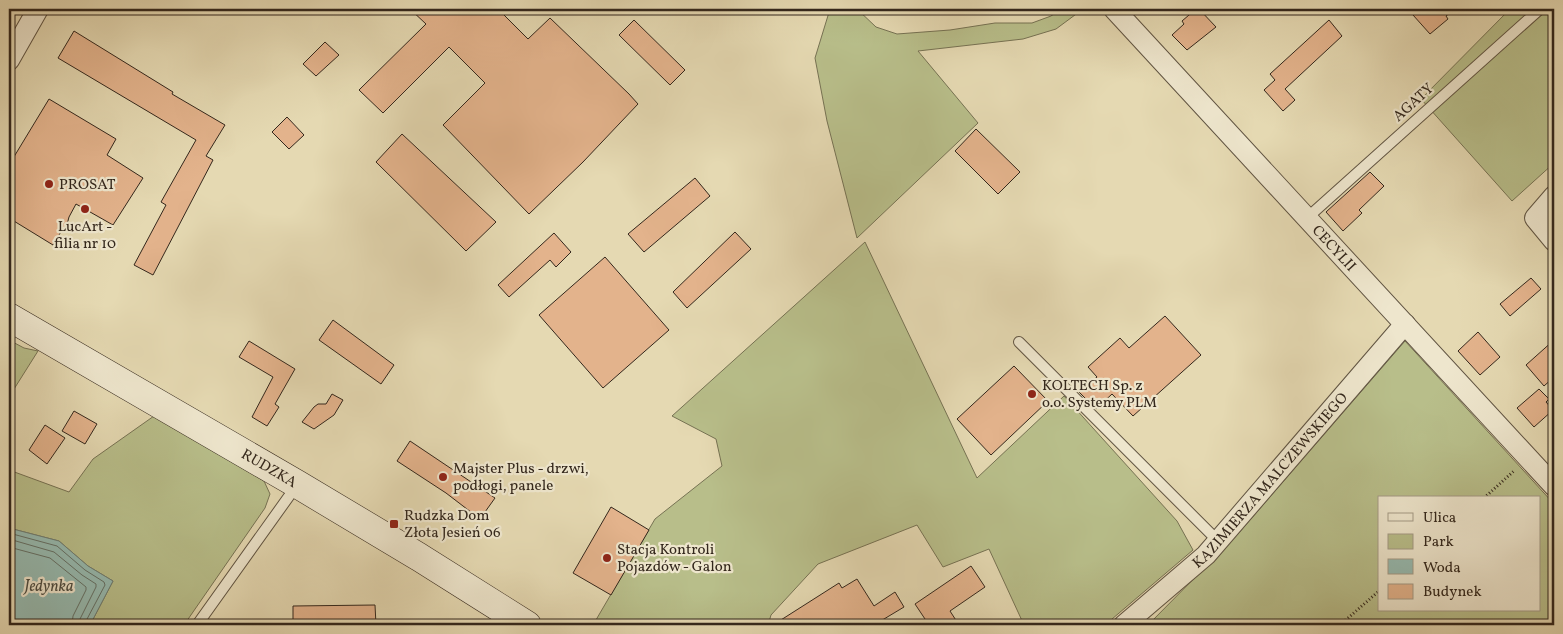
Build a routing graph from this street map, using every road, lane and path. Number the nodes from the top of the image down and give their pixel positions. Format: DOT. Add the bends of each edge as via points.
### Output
graph roads {
  1 [pos="38,9"];
  2 [pos="1114,9"];
  3 [pos="1540,9"];
  4 [pos="9,59"];
  5 [pos="1554,196"];
  6 [pos="1307,218"];
  7 [pos="1554,241"];
  8 [pos="9,317"];
  9 [pos="1405,324"];
  10 [pos="1019,342"];
  11 [pos="1529,458"];
  12 [pos="297,484"];
  13 [pos="1554,486"];
  14 [pos="1486,496"];
  15 [pos="1218,541"];
  16 [pos="1378,591"];
  17 [pos="197,625"];
  18 [pos="527,625"];
  19 [pos="1124,625"];
  20 [pos="1340,625"];
  1 -- 4 [label="street"];
  2 -- 6 [label="street, CECYLII"];
  3 -- 6 [label="lane, AGATY"];
  5 -- 7 [label="street" via="1535,218"];
  6 -- 9 [label="street, CECYLII"];
  8 -- 12 [label="street, RUDZKA"];
  9 -- 11 [label="street, CECYLII"];
  9 -- 15 [label="street, KAZIMIERZA MALCZEWSKIEGO"];
  10 -- 15 [label="lane"];
  11 -- 13 [label="street, CECYLII"];
  11 -- 14 [label="path"];
  12 -- 17 [label="lane"];
  12 -- 18 [label="street, RUDZKA"];
  15 -- 19 [label="street, KAZIMIERZA MALCZEWSKIEGO"];
  16 -- 20 [label="path"];
}
